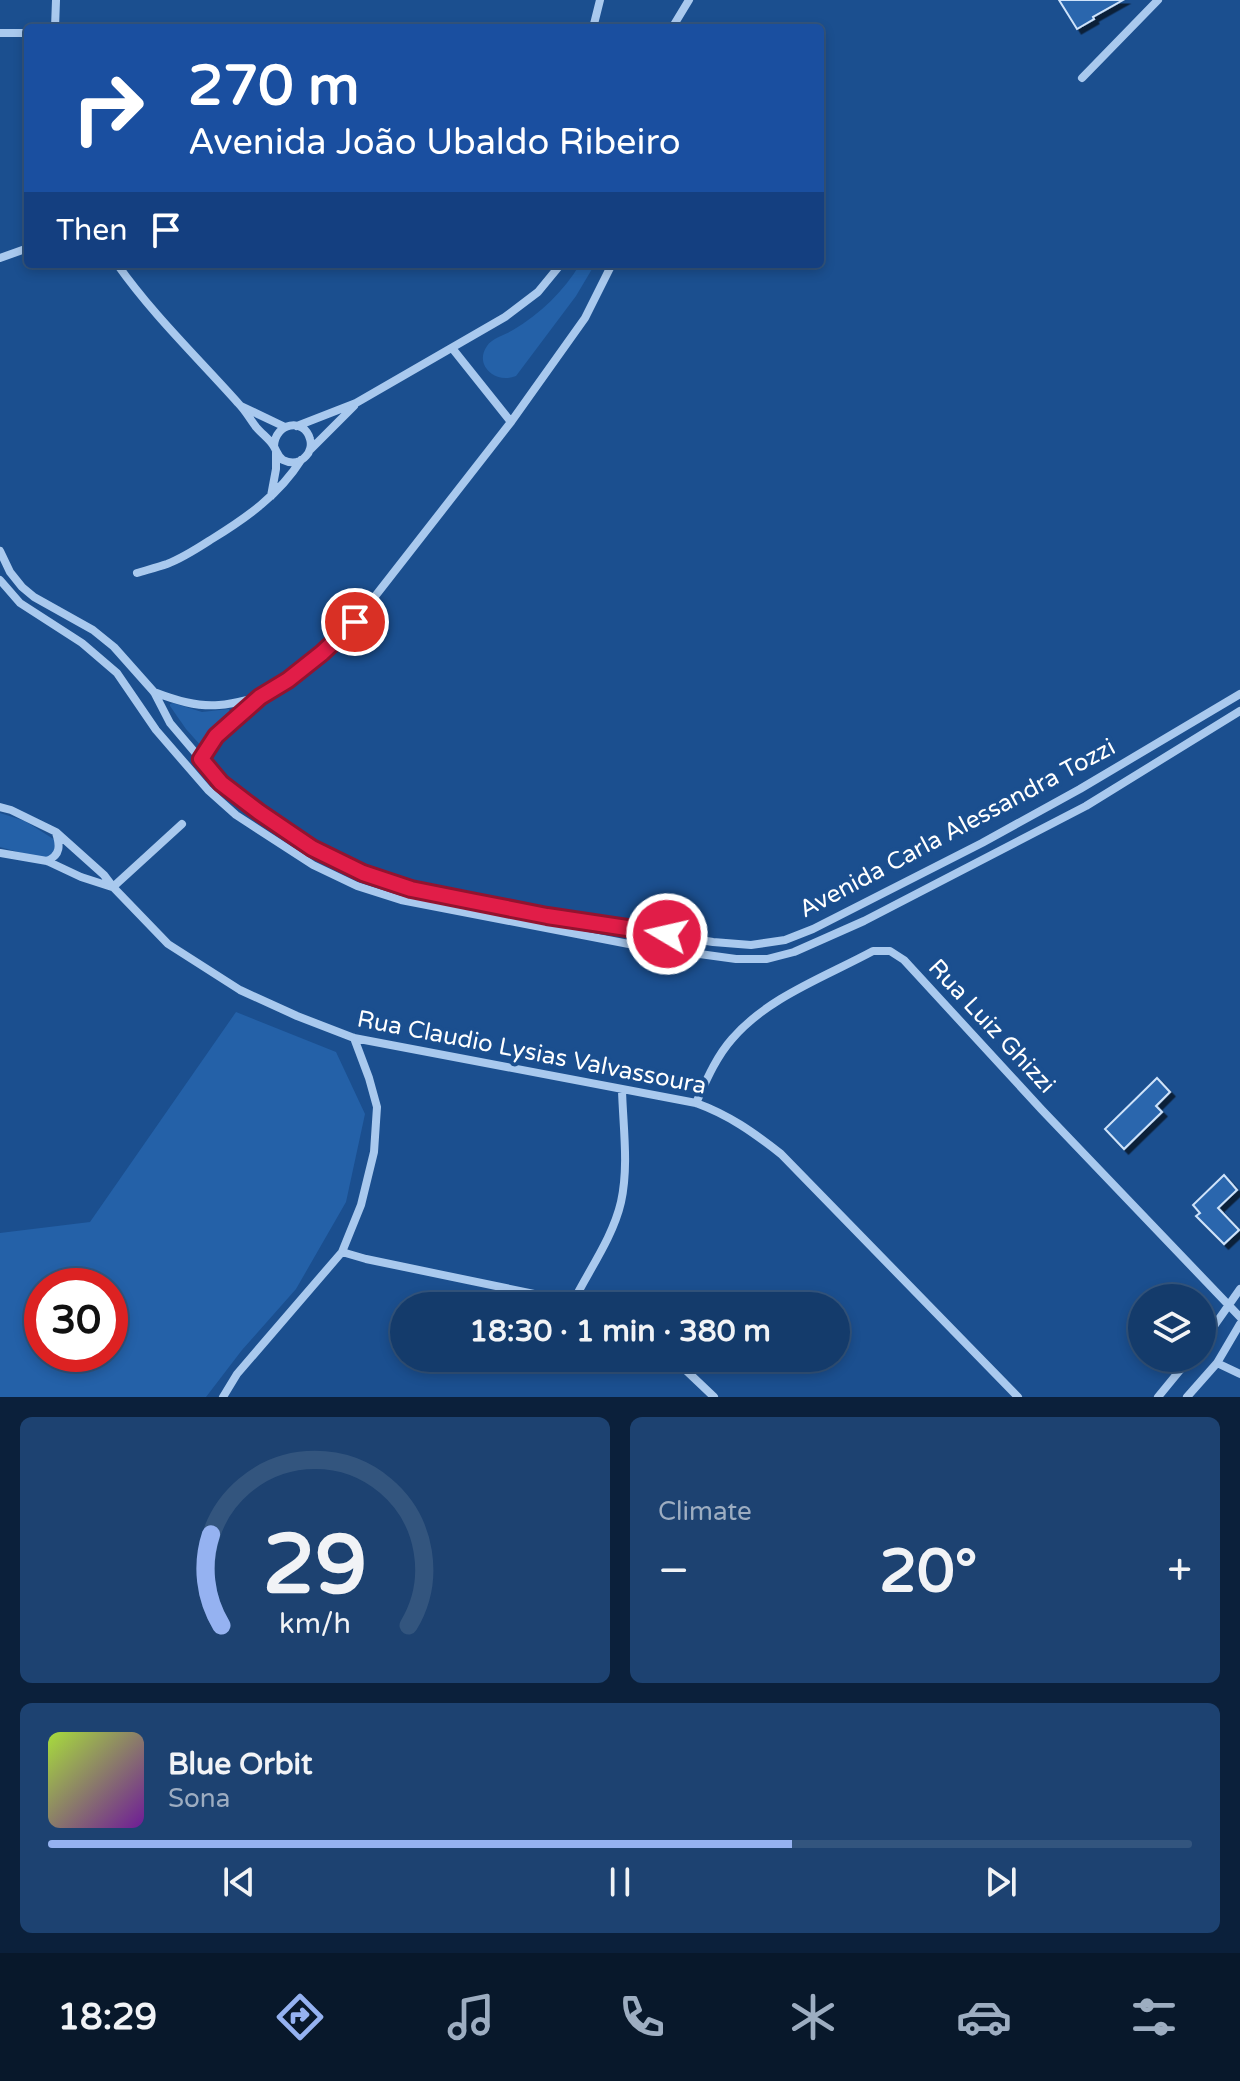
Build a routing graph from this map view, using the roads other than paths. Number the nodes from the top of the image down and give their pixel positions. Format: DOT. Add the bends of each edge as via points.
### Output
graph roads {
  1 [pos="56,0"];
  2 [pos="600,0"];
  3 [pos="689,0"];
  4 [pos="1158,0"];
  5 [pos="55,24"];
  6 [pos="594,24"];
  7 [pos="674,24"];
  8 [pos="0,33"];
  9 [pos="24,33"];
  10 [pos="1082,78"];
  11 [pos="24,249"];
  12 [pos="0,258"];
  13 [pos="120,268"];
  14 [pos="558,268"];
  15 [pos="610,268"];
  16 [pos="452,348"];
  17 [pos="356,403"];
  18 [pos="240,405"];
  19 [pos="511,422"];
  20 [pos="297,426"];
  21 [pos="285,427"];
  22 [pos="275,449"];
  23 [pos="309,451"];
  24 [pos="301,460"];
  25 [pos="271,497"];
  26 [pos="1,557"];
  27 [pos="137,573"];
  28 [pos="0,580"];
  29 [pos="154,692"];
  30 [pos="1240,694"];
  31 [pos="260,697"];
  32 [pos="1240,711"];
  33 [pos="201,759"];
  34 [pos="0,807"];
  35 [pos="182,824"];
  36 [pos="56,832"];
  37 [pos="0,853"];
  38 [pos="47,861"];
  39 [pos="113,887"];
  40 [pos="354,1038"];
  41 [pos="622,1090"];
  42 [pos="696,1103"];
  43 [pos="342,1252"];
  44 [pos="1240,1289"];
  45 [pos="521,1292"];
  46 [pos="583,1292"];
  47 [pos="1229,1307"];
  48 [pos="1240,1317"];
  49 [pos="1216,1324"];
  50 [pos="1240,1324"];
  51 [pos="1217,1363"];
  52 [pos="688,1372"];
  53 [pos="1179,1372"];
  54 [pos="1240,1374"];
  55 [pos="223,1397"];
  56 [pos="714,1397"];
  57 [pos="1018,1397"];
  58 [pos="1158,1397"];
  59 [pos="1187,1397"];
  1 -- 5 [label="street"];
  2 -- 6 [label="street"];
  3 -- 7 [label="street"];
  4 -- 10 [label="street"];
  8 -- 9 [label="street"];
  11 -- 12 [label="street"];
  13 -- 18 [label="street"];
  14 -- 16 [label="street" via="538,292 505,317"];
  15 -- 19 [label="street" via="585,318"];
  16 -- 17 [label="street"];
  16 -- 19 [label="street"];
  17 -- 20 [label="street"];
  17 -- 23 [label="street"];
  18 -- 21 [label="street"];
  18 -- 22 [label="street"];
  19 -- 31 [label="street" via="355,622 311,662"];
  20 -- 21 [label="street"];
  20 -- 23 [label="street" via="310,438"];
  21 -- 22 [label="street" via="276,435"];
  22 -- 24 [label="street" via="290,462"];
  22 -- 25 [label="street"];
  23 -- 24 [label="street"];
  24 -- 25 [label="street"];
  25 -- 27 [label="street" via="191,552"];
  26 -- 29 [label="street, Avenida Carla Alessandra Tozzi" via="22,587 93,630"];
  28 -- 32 [label="street, Avenida Carla Alessandra Tozzi" via="20,603 117,673 156,730 217,798 313,865 401,900 736,959 794,952 864,921 1086,806"];
  29 -- 31 [label="street" via="197,704"];
  29 -- 33 [label="street, Avenida Carla Alessandra Tozzi" via="170,723"];
  30 -- 33 [label="street, Avenida Carla Alessandra Tozzi" via="1080,789 864,903 785,940 751,945 547,916 411,889 363,873 312,848 259,812 221,783"];
  31 -- 33 [label="street" via="216,736"];
  34 -- 36 [label="street, Rua Claudio Lysias Valvassoura"];
  35 -- 39 [label="street"];
  36 -- 38 [label="street" via="58,853"];
  36 -- 39 [label="street, Rua Claudio Lysias Valvassoura"];
  37 -- 38 [label="street, Rua Claudio Lysias Valvassoura"];
  38 -- 39 [label="street, Rua Claudio Lysias Valvassoura"];
  39 -- 40 [label="street, Rua Claudio Lysias Valvassoura" via="168,944 198,964 240,990"];
  40 -- 41 [label="street, Rua Claudio Lysias Valvassoura"];
  40 -- 43 [label="street" via="377,1107 374,1152"];
  41 -- 42 [label="street, Rua Claudio Lysias Valvassoura"];
  41 -- 46 [label="street" via="621,1202"];
  42 -- 47 [label="street, Rua Luiz Ghizzi" via="731,1039 752,1020 873,951 890,951"];
  42 -- 57 [label="street, Rua Claudio Lysias Valvassoura" via="720,1111 781,1154"];
  43 -- 45 [label="street"];
  43 -- 55 [label="street"];
  44 -- 47 [label="street"];
  47 -- 48 [label="street, Rua Luiz Ghizzi"];
  47 -- 49 [label="street"];
  50 -- 51 [label="street"];
  51 -- 54 [label="street"];
  51 -- 59 [label="street"];
  52 -- 56 [label="street"];
  53 -- 58 [label="street"];
}
